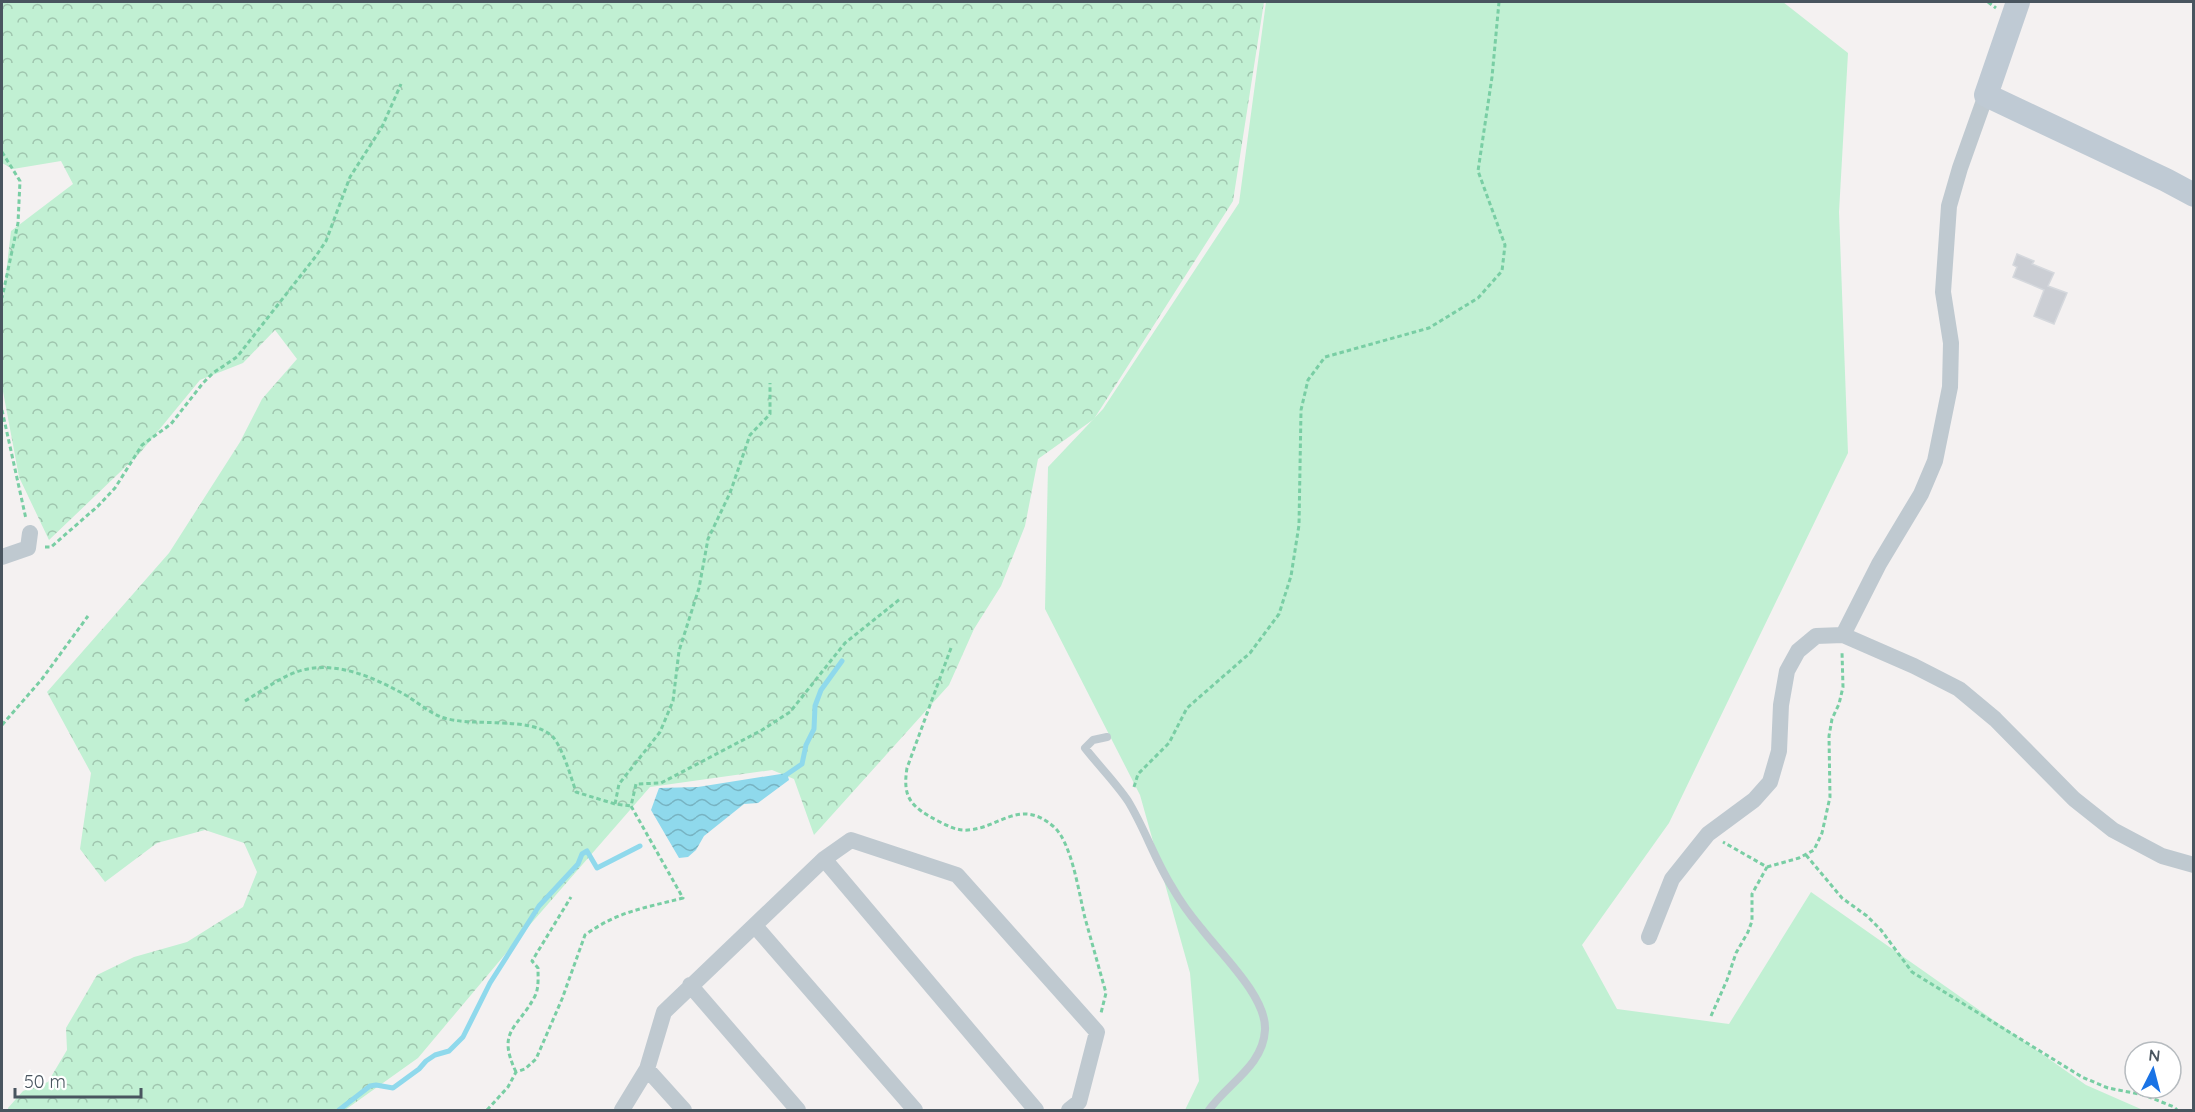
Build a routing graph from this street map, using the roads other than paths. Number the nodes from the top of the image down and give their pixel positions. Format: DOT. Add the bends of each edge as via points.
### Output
graph roads {
  1 [pos="2018,2"];
  2 [pos="1986,95"];
  3 [pos="2193,195"];
  4 [pos="29,540"];
  5 [pos="2,557"];
  6 [pos="1843,635"];
  7 [pos="1107,737"];
  8 [pos="824,859"];
  9 [pos="2193,865"];
  10 [pos="755,926"];
  11 [pos="1649,937"];
  12 [pos="690,985"];
  13 [pos="648,1070"];
  14 [pos="622,1110"];
  15 [pos="684,1110"];
  16 [pos="798,1110"];
  17 [pos="915,1110"];
  18 [pos="1036,1110"];
  19 [pos="1069,1110"];
  20 [pos="1209,1110"];
  1 -- 2 [label="street"];
  2 -- 3 [label="street"];
  2 -- 6 [label="street" via="1949,206 1943,292 1951,344 1950,387 1935,461 1921,494"];
  4 -- 5 [label="street"];
  6 -- 9 [label="street" via="1959,689 1995,719 2073,800 2113,830 2162,856"];
  6 -- 11 [label="street" via="1816,636 1798,651 1787,671 1779,751 1770,782 1755,800 1708,834 1672,879"];
  7 -- 20 [label="lane" via="1093,740 1085,748 1127,800 1171,886 1264,1014 1264,1036 1257,1058"];
  8 -- 10 [label="street"];
  8 -- 18 [label="street"];
  8 -- 19 [label="street" via="851,840 957,874 1097,1032 1079,1102"];
  10 -- 12 [label="street"];
  10 -- 17 [label="street"];
  12 -- 13 [label="street" via="664,1012"];
  12 -- 16 [label="street"];
  13 -- 14 [label="street"];
  13 -- 15 [label="street"];
}
